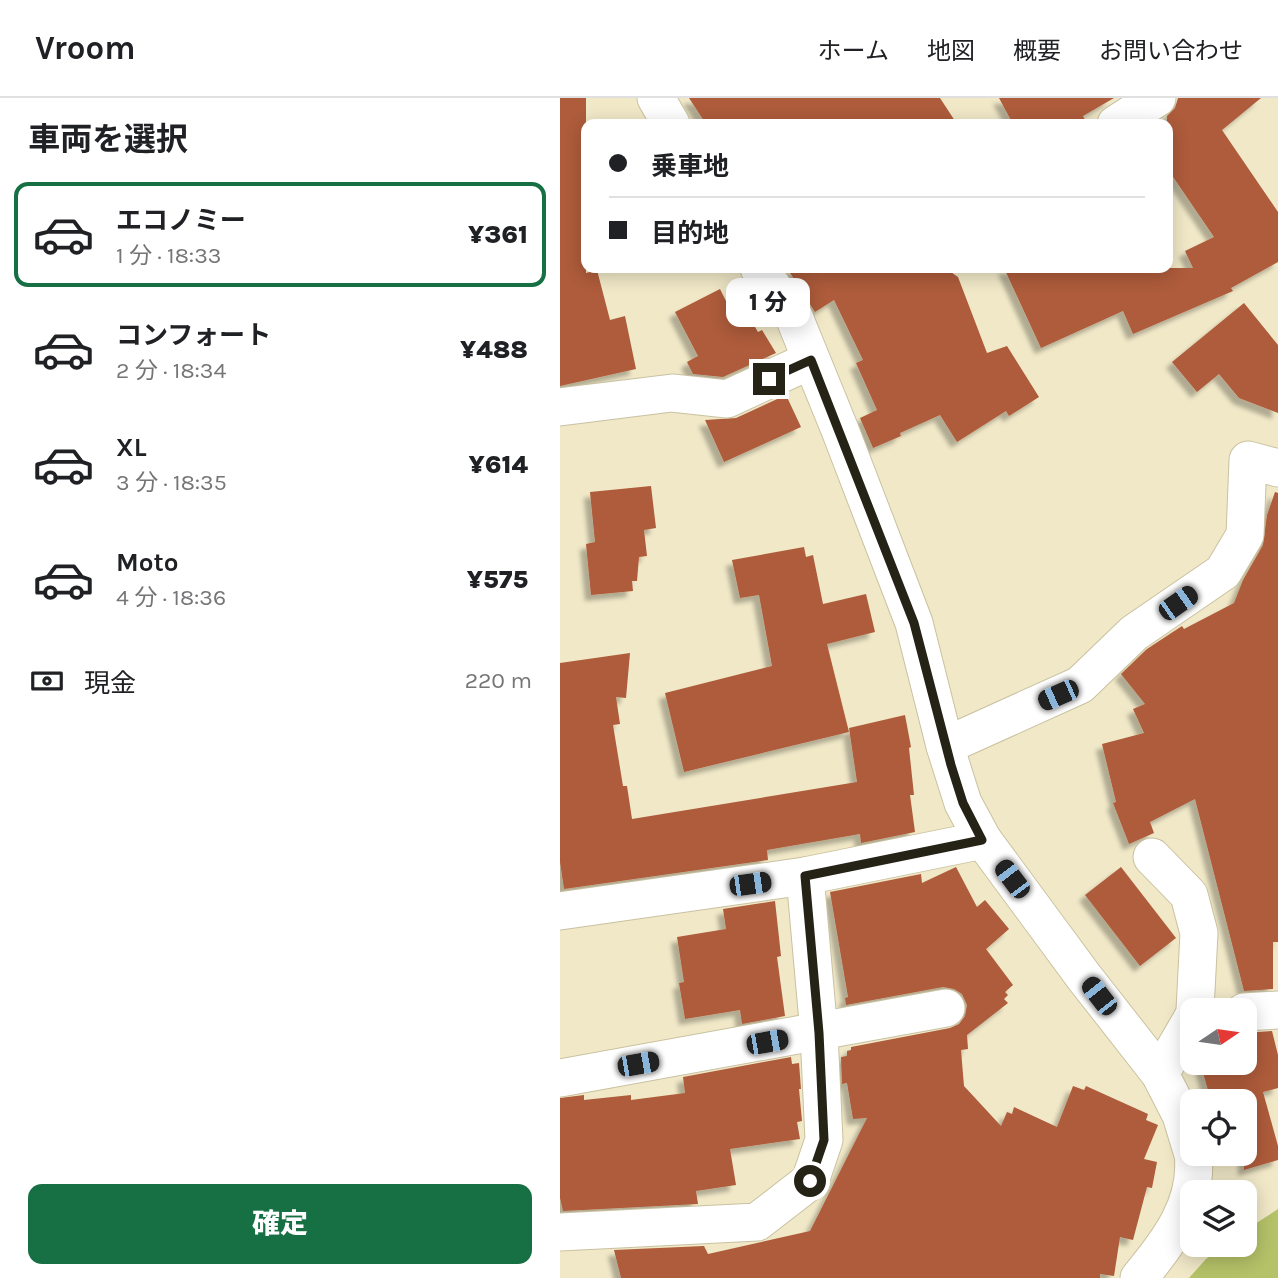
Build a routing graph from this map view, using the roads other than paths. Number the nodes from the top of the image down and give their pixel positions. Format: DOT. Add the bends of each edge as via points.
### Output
graph roads {
  1 [pos="656,98"];
  2 [pos="1157,98"];
  3 [pos="668,119"];
  4 [pos="1124,119"];
  5 [pos="766,273"];
  6 [pos="811,360"];
  7 [pos="560,407"];
  8 [pos="1278,468"];
  9 [pos="945,746"];
  10 [pos="982,840"];
  11 [pos="1152,857"];
  12 [pos="805,876"];
  13 [pos="560,911"];
  14 [pos="1196,998"];
  15 [pos="946,1008"];
  16 [pos="1278,1010"];
  17 [pos="1257,1011"];
  18 [pos="819,1033"];
  19 [pos="1180,1040"];
  20 [pos="1160,1074"];
  21 [pos="560,1078"];
  22 [pos="1180,1113"];
  23 [pos="1191,1166"];
  24 [pos="560,1232"];
  25 [pos="1139,1278"];
  1 -- 3 [label="street"];
  2 -- 4 [label="street"];
  5 -- 6 [label="street" via="794,317"];
  6 -- 7 [label="street" via="727,399 672,393"];
  6 -- 9 [label="street" via="914,623"];
  8 -- 9 [label="street" via="1248,460 1245,535 1223,572 1134,633 1080,685"];
  9 -- 10 [label="street" via="963,803"];
  10 -- 12 [label="street"];
  10 -- 20 [label="street"];
  11 -- 14 [label="street" via="1189,895 1199,933"];
  12 -- 13 [label="street"];
  12 -- 18 [label="street"];
  15 -- 18 [label="street"];
  16 -- 17 [label="street"];
  18 -- 21 [label="street"];
  18 -- 24 [label="street" via="824,1140 810,1181 757,1222"];
  19 -- 20 [label="street"];
  20 -- 22 [label="street"];
  23 -- 25 [label="street" via="1190,1198 1168,1242"];
}
